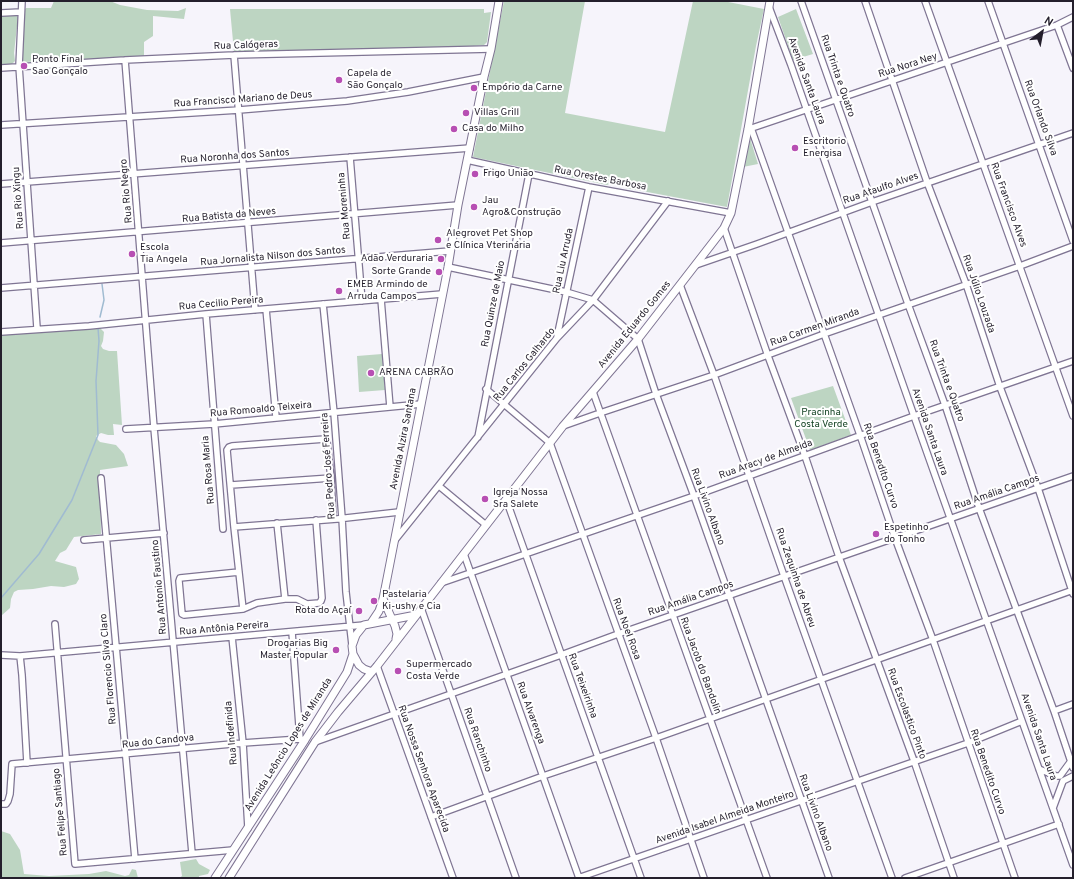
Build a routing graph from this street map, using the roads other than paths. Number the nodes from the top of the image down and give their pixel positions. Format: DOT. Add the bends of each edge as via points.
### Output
graph roads {
  1 [pos="22,1"];
  2 [pos="499,1"];
  3 [pos="801,1"];
  4 [pos="865,1"];
  5 [pos="925,1"];
  6 [pos="988,1"];
  7 [pos="769,3"];
  8 [pos="21,12"];
  9 [pos="1,13"];
  10 [pos="1073,17"];
  11 [pos="1057,25"];
  12 [pos="1003,43"];
  13 [pos="491,50"];
  14 [pos="234,56"];
  15 [pos="125,60"];
  16 [pos="948,62"];
  17 [pos="18,66"];
  18 [pos="1,68"];
  19 [pos="1073,68"];
  20 [pos="484,77"];
  21 [pos="892,80"];
  22 [pos="835,99"];
  23 [pos="806,109"];
  24 [pos="239,110"];
  25 [pos="130,117"];
  26 [pos="22,124"];
  27 [pos="1,125"];
  28 [pos="750,128"];
  29 [pos="1073,133"];
  30 [pos="1040,145"];
  31 [pos="470,148"];
  32 [pos="350,158"];
  33 [pos="467,160"];
  34 [pos="984,163"];
  35 [pos="243,166"];
  36 [pos="134,174"];
  37 [pos="530,174"];
  38 [pos="27,182"];
  39 [pos="927,182"];
  40 [pos="1,184"];
  41 [pos="589,187"];
  42 [pos="668,201"];
  43 [pos="872,202"];
  44 [pos="458,205"];
  45 [pos="843,212"];
  46 [pos="731,213"];
  47 [pos="354,214"];
  48 [pos="248,223"];
  49 [pos="724,228"];
  50 [pos="139,232"];
  51 [pos="788,232"];
  52 [pos="31,241"];
  53 [pos="1073,241"];
  54 [pos="1,243"];
  55 [pos="1073,246"];
  56 [pos="450,251"];
  57 [pos="732,253"];
  58 [pos="358,259"];
  59 [pos="696,264"];
  60 [pos="1020,266"];
  61 [pos="448,267"];
  62 [pos="252,268"];
  63 [pos="142,278"];
  64 [pos="508,280"];
  65 [pos="966,284"];
  66 [pos="680,285"];
  67 [pos="34,286"];
  68 [pos="1,288"];
  69 [pos="566,292"];
  70 [pos="442,294"];
  71 [pos="381,299"];
  72 [pos="593,300"];
  73 [pos="362,301"];
  74 [pos="323,304"];
  75 [pos="908,304"];
  76 [pos="266,309"];
  77 [pos="256,310"];
  78 [pos="206,314"];
  79 [pos="879,314"];
  80 [pos="146,320"];
  81 [pos="37,328"];
  82 [pos="1,332"];
  83 [pos="824,334"];
  84 [pos="557,338"];
  85 [pos="638,339"];
  86 [pos="768,356"];
  87 [pos="1073,362"];
  88 [pos="1056,368"];
  89 [pos="714,375"];
  90 [pos="1000,387"];
  91 [pos="486,389"];
  92 [pos="593,392"];
  93 [pos="656,394"];
  94 [pos="421,404"];
  95 [pos="504,404"];
  96 [pos="946,405"];
  97 [pos="390,407"];
  98 [pos="600,412"];
  99 [pos="334,413"];
  100 [pos="914,416"];
  101 [pos="1073,416"];
  102 [pos="276,417"];
  103 [pos="214,424"];
  104 [pos="563,426"];
  105 [pos="154,428"];
  106 [pos="126,429"];
  107 [pos="860,435"];
  108 [pos="477,438"];
  109 [pos="550,443"];
  110 [pos="805,456"];
  111 [pos="750,476"];
  112 [pos="1073,476"];
  113 [pos="101,478"];
  114 [pos="331,478"];
  115 [pos="231,485"];
  116 [pos="439,486"];
  117 [pos="1038,488"];
  118 [pos="694,496"];
  119 [pos="506,499"];
  120 [pos="979,508"];
  121 [pos="399,512"];
  122 [pos="638,515"];
  123 [pos="342,518"];
  124 [pos="950,518"];
  125 [pos="333,519"];
  126 [pos="316,520"];
  127 [pos="276,524"];
  128 [pos="486,525"];
  129 [pos="234,527"];
  130 [pos="223,529"];
  131 [pos="164,533"];
  132 [pos="582,535"];
  133 [pos="106,537"];
  134 [pos="895,538"];
  135 [pos="84,540"];
  136 [pos="394,540"];
  137 [pos="526,553"];
  138 [pos="464,554"];
  139 [pos="839,557"];
  140 [pos="239,572"];
  141 [pos="471,572"];
  142 [pos="784,576"];
  143 [pos="441,583"];
  144 [pos="1072,591"];
  145 [pos="729,595"];
  146 [pos="285,599"];
  147 [pos="383,599"];
  148 [pos="421,608"];
  149 [pos="243,609"];
  150 [pos="1017,610"];
  151 [pos="416,615"];
  152 [pos="672,615"];
  153 [pos="392,619"];
  154 [pos="987,620"];
  155 [pos="55,624"];
  156 [pos="368,624"];
  157 [pos="349,626"];
  158 [pos="292,632"];
  159 [pos="618,634"];
  160 [pos="232,637"];
  161 [pos="933,640"];
  162 [pos="174,642"];
  163 [pos="395,642"];
  164 [pos="116,647"];
  165 [pos="352,650"];
  166 [pos="57,652"];
  167 [pos="1,655"];
  168 [pos="561,655"];
  169 [pos="20,656"];
  170 [pos="877,660"];
  171 [pos="374,669"];
  172 [pos="507,675"];
  173 [pos="821,680"];
  174 [pos="451,694"];
  175 [pos="765,700"];
  176 [pos="1073,704"];
  177 [pos="1054,711"];
  178 [pos="394,715"];
  179 [pos="710,719"];
  180 [pos="1022,721"];
  181 [pos="656,738"];
  182 [pos="302,739"];
  183 [pos="242,742"];
  184 [pos="315,742"];
  185 [pos="968,743"];
  186 [pos="183,748"];
  187 [pos="126,754"];
  188 [pos="598,757"];
  189 [pos="66,758"];
  190 [pos="914,761"];
  191 [pos="1071,761"];
  192 [pos="27,763"];
  193 [pos="1073,768"];
  194 [pos="1039,769"];
  195 [pos="543,776"];
  196 [pos="1073,776"];
  197 [pos="1062,778"];
  198 [pos="857,781"];
  199 [pos="487,797"];
  200 [pos="802,800"];
  201 [pos="1,804"];
  202 [pos="1053,808"];
  203 [pos="431,817"];
  204 [pos="747,819"];
  205 [pos="1059,824"];
  206 [pos="248,828"];
  207 [pos="691,839"];
  208 [pos="1003,845"];
  209 [pos="234,850"];
  210 [pos="192,853"];
  211 [pos="1072,856"];
  212 [pos="134,859"];
  213 [pos="634,859"];
  214 [pos="949,863"];
  215 [pos="1073,865"];
  216 [pos="215,878"];
  217 [pos="230,878"];
  218 [pos="453,878"];
  219 [pos="516,878"];
  220 [pos="579,878"];
  221 [pos="641,878"];
  222 [pos="704,878"];
  223 [pos="767,878"];
  224 [pos="829,878"];
  225 [pos="892,878"];
  226 [pos="905,878"];
  227 [pos="954,878"];
  228 [pos="1015,878"];
  1 -- 8 [label="street, Rua Rio Xingu"];
  2 -- 13 [label="main road, Avenida Alzira Santana"];
  3 -- 22 [label="street, Rua Trinta e Quatro"];
  4 -- 21 [label="street, Rua Júlio Louzada"];
  5 -- 16 [label="street, Rua Francisco Alves"];
  6 -- 12 [label="street, Rua Orlando Silva"];
  7 -- 23 [label="street, Avenida Santa Laura"];
  7 -- 28 [label="main road, Avenida Eduardo Gomes"];
  8 -- 9 [label="street"];
  8 -- 17 [label="street, Rua Rio Xingu"];
  10 -- 11 [label="street, Rua Nora Ney"];
  11 -- 12 [label="street, Rua Nora Ney"];
  11 -- 19 [label="street"];
  12 -- 16 [label="street, Rua Nora Ney"];
  12 -- 30 [label="street, Rua Orlando Silva"];
  13 -- 14 [label="street, Rua Calógeras"];
  13 -- 20 [label="main road, Avenida Alzira Santana"];
  14 -- 15 [label="street, Rua Calógeras"];
  14 -- 24 [label="street"];
  15 -- 17 [label="street, Rua Calógeras"];
  15 -- 25 [label="street, Rua Rio Negro"];
  16 -- 21 [label="street, Rua Nora Ney"];
  16 -- 34 [label="street, Rua Francisco Alves"];
  17 -- 18 [label="street, Rua Calógeras"];
  17 -- 26 [label="street, Rua Rio Xingu"];
  20 -- 24 [label="street, Rua Francisco Mariano de Deus" via="347,101"];
  20 -- 31 [label="main road, Avenida Alzira Santana"];
  21 -- 22 [label="street, Rua Nora Ney"];
  21 -- 39 [label="street, Rua Júlio Louzada"];
  22 -- 23 [label="street, Rua Nora Ney"];
  22 -- 43 [label="street, Rua Trinta e Quatro"];
  23 -- 28 [label="street, Rua Nora Ney"];
  23 -- 45 [label="street, Avenida Santa Laura"];
  24 -- 25 [label="street, Rua Francisco Mariano de Deus"];
  24 -- 35 [label="street"];
  25 -- 26 [label="street, Rua Francisco Mariano de Deus"];
  25 -- 36 [label="street, Rua Rio Negro"];
  26 -- 27 [label="street, Rua Francisco Mariano de Deus"];
  26 -- 38 [label="street, Rua Rio Xingu"];
  28 -- 46 [label="main road, Avenida Eduardo Gomes"];
  28 -- 51 [label="street, Rua Benedito Curvo"];
  29 -- 30 [label="street, Rua Ataulfo Alves"];
  30 -- 34 [label="street, Rua Ataulfo Alves"];
  30 -- 53 [label="street, Rua Orlando Silva"];
  31 -- 32 [label="street, Rua Noronha dos Santos"];
  31 -- 33 [label="main road, Avenida Alzira Santana"];
  32 -- 35 [label="street, Rua Noronha dos Santos"];
  32 -- 47 [label="street, Rua Moreninha"];
  33 -- 37 [label="street, Rua Orestes Barbosa"];
  33 -- 44 [label="main road, Avenida Alzira Santana"];
  34 -- 39 [label="street, Rua Ataulfo Alves"];
  34 -- 60 [label="street, Rua Francisco Alves"];
  35 -- 36 [label="street, Rua Noronha dos Santos"];
  35 -- 48 [label="street"];
  36 -- 38 [label="street, Rua Noronha dos Santos"];
  36 -- 50 [label="street, Rua Rio Negro"];
  37 -- 41 [label="street, Rua Orestes Barbosa"];
  37 -- 64 [label="street, Rua Quinze de Maio"];
  38 -- 40 [label="street, Rua Noronha dos Santos"];
  38 -- 52 [label="street, Rua Rio Xingu"];
  39 -- 43 [label="street, Rua Ataulfo Alves"];
  39 -- 65 [label="street, Rua Júlio Louzada"];
  41 -- 42 [label="street, Rua Orestes Barbosa"];
  41 -- 69 [label="street, Rua Liu Arruda"];
  42 -- 46 [label="street, Rua Orestes Barbosa"];
  42 -- 72 [label="street, Rua Carlos Galhardo"];
  43 -- 45 [label="street, Rua Ataulfo Alves"];
  43 -- 75 [label="street, Rua Trinta e Quatro"];
  44 -- 47 [label="street, Rua Batista da Neves"];
  44 -- 56 [label="main road, Avenida Alzira Santana"];
  45 -- 51 [label="street, Rua Ataulfo Alves"];
  45 -- 79 [label="street, Avenida Santa Laura"];
  46 -- 49 [label="main road, Avenida Eduardo Gomes"];
  47 -- 48 [label="street, Rua Batista da Neves"];
  47 -- 58 [label="street, Rua Moreninha"];
  48 -- 50 [label="street, Rua Batista da Neves"];
  48 -- 62 [label="street"];
  49 -- 57 [label="street, Rua Escolastico Pinto"];
  49 -- 59 [label="main road, Avenida Eduardo Gomes"];
  50 -- 52 [label="street, Rua Batista da Neves"];
  50 -- 63 [label="street, Rua Rio Negro"];
  51 -- 57 [label="street, Rua Ataulfo Alves"];
  51 -- 83 [label="street, Rua Benedito Curvo"];
  52 -- 54 [label="street, Rua Batista da Neves"];
  52 -- 67 [label="street, Rua Rio Xingu"];
  55 -- 60 [label="street, Rua Carmen Miranda"];
  56 -- 58 [label="street, Rua Jornalista Nilson dos Santos"];
  56 -- 61 [label="main road, Avenida Alzira Santana"];
  57 -- 59 [label="street, Rua Ataulfo Alves"];
  57 -- 86 [label="street, Rua Escolastico Pinto"];
  58 -- 62 [label="street, Rua Jornalista Nilson dos Santos"];
  58 -- 73 [label="street, Rua Moreninha"];
  59 -- 66 [label="main road, Avenida Eduardo Gomes"];
  60 -- 65 [label="street, Rua Carmen Miranda"];
  60 -- 88 [label="street, Rua Francisco Alves"];
  61 -- 64 [label="street"];
  61 -- 70 [label="main road, Avenida Alzira Santana"];
  62 -- 63 [label="street, Rua Jornalista Nilson dos Santos"];
  62 -- 77 [label="street"];
  63 -- 67 [label="street, Rua Jornalista Nilson dos Santos"];
  63 -- 80 [label="street, Rua Rio Negro"];
  64 -- 69 [label="street"];
  64 -- 91 [label="street, Rua Quinze de Maio"];
  65 -- 75 [label="street, Rua Carmen Miranda"];
  65 -- 90 [label="street, Rua Júlio Louzada"];
  66 -- 85 [label="main road, Avenida Eduardo Gomes"];
  66 -- 89 [label="street, Rua Zequinha de Abreu"];
  67 -- 68 [label="street, Rua Jornalista Nilson dos Santos"];
  67 -- 81 [label="street, Rua Rio Xingu"];
  69 -- 72 [label="street"];
  69 -- 84 [label="street, Rua Liu Arruda"];
  70 -- 71 [label="street, Rua Cecilio Pereira"];
  70 -- 94 [label="main road, Avenida Alzira Santana"];
  71 -- 73 [label="street, Rua Cecilio Pereira"];
  71 -- 97 [label="street"];
  72 -- 84 [label="street, Rua Carlos Galhardo"];
  72 -- 85 [label="street"];
  73 -- 74 [label="street, Rua Cecilio Pereira"];
  74 -- 76 [label="street, Rua Cecilio Pereira"];
  74 -- 99 [label="street, Rua Pedro José Ferreira"];
  75 -- 79 [label="street, Rua Carmen Miranda"];
  75 -- 96 [label="street, Rua Trinta e Quatro"];
  76 -- 77 [label="street, Rua Cecilio Pereira"];
  76 -- 102 [label="street"];
  77 -- 78 [label="street, Rua Cecilio Pereira"];
  78 -- 80 [label="street, Rua Cecilio Pereira"];
  78 -- 103 [label="street, Rua Rosa Maria"];
  79 -- 83 [label="street, Rua Carmen Miranda"];
  79 -- 100 [label="street, Avenida Santa Laura"];
  80 -- 81 [label="street, Rua Cecilio Pereira"];
  80 -- 105 [label="street, Rua Antonio Faustino"];
  81 -- 82 [label="street, Rua Cecilio Pereira"];
  83 -- 86 [label="street, Rua Carmen Miranda"];
  83 -- 107 [label="street, Rua Benedito Curvo"];
  84 -- 95 [label="street, Rua Carlos Galhardo"];
  85 -- 92 [label="main road, Avenida Eduardo Gomes"];
  85 -- 93 [label="street, Rua Livino Albano"];
  86 -- 89 [label="street, Rua Carmen Miranda"];
  86 -- 110 [label="street, Rua Escolastico Pinto"];
  87 -- 88 [label="street, Rua Aracy de Almeida"];
  88 -- 90 [label="street, Rua Aracy de Almeida"];
  88 -- 101 [label="street, Rua Francisco Alves"];
  89 -- 93 [label="street, Rua Carmen Miranda"];
  89 -- 111 [label="street, Rua Zequinha de Abreu"];
  90 -- 96 [label="street, Rua Aracy de Almeida"];
  90 -- 117 [label="street, Rua Júlio Louzada"];
  91 -- 95 [label="street"];
  91 -- 108 [label="street, Rua Quinze de Maio"];
  92 -- 98 [label="street, Rua Jacob do Bandolin"];
  92 -- 104 [label="main road, Avenida Eduardo Gomes"];
  93 -- 98 [label="street, Rua Carmen Miranda"];
  93 -- 118 [label="street, Rua Livino Albano"];
  94 -- 97 [label="street, Rua Romoaldo Teixeira"];
  94 -- 121 [label="main road, Avenida Alzira Santana"];
  95 -- 108 [label="street, Rua Carlos Galhardo"];
  95 -- 109 [label="street"];
  96 -- 100 [label="street, Rua Aracy de Almeida"];
  96 -- 120 [label="street, Rua Trinta e Quatro"];
  97 -- 99 [label="street, Rua Romoaldo Teixeira"];
  98 -- 104 [label="street, Rua Carmen Miranda"];
  98 -- 122 [label="street, Rua Jacob do Bandolin"];
  99 -- 102 [label="street, Rua Romoaldo Teixeira"];
  99 -- 123 [label="street, Rua Pedro José Ferreira"];
  100 -- 107 [label="street, Rua Aracy de Almeida"];
  100 -- 124 [label="street, Avenida Santa Laura"];
  102 -- 103 [label="street, Rua Romoaldo Teixeira"];
  103 -- 105 [label="street, Rua Romoaldo Teixeira"];
  103 -- 130 [label="street, Rua Rosa Maria"];
  104 -- 109 [label="main road, Avenida Eduardo Gomes"];
  105 -- 106 [label="street, Rua Romoaldo Teixeira"];
  105 -- 131 [label="street, Rua Antonio Faustino"];
  107 -- 110 [label="street, Rua Aracy de Almeida"];
  107 -- 134 [label="street, Rua Benedito Curvo"];
  108 -- 116 [label="street, Rua Carlos Galhardo"];
  109 -- 119 [label="main road, Avenida Eduardo Gomes"];
  109 -- 132 [label="street, Rua Noel Rosa"];
  110 -- 111 [label="street, Rua Aracy de Almeida"];
  110 -- 139 [label="street, Rua Escolastico Pinto"];
  111 -- 118 [label="street, Rua Aracy de Almeida"];
  111 -- 142 [label="street, Rua Zequinha de Abreu"];
  112 -- 117 [label="street, Rua Amália Campos"];
  113 -- 133 [label="street, Rua Florencio Silva Claro"];
  114 -- 115 [label="street"];
  114 -- 115 [label="street" via="327,442 322,438 232,446 227,450"];
  114 -- 125 [label="street"];
  115 -- 129 [label="street"];
  116 -- 128 [label="street"];
  116 -- 136 [label="street, Rua Carlos Galhardo"];
  117 -- 120 [label="street, Rua Amália Campos"];
  117 -- 144 [label="street, Rua Júlio Louzada"];
  118 -- 122 [label="street, Rua Aracy de Almeida"];
  118 -- 145 [label="street, Rua Livino Albano"];
  119 -- 128 [label="main road, Avenida Eduardo Gomes"];
  119 -- 137 [label="street, Rua Teixeirinha"];
  120 -- 124 [label="street, Rua Amália Campos"];
  120 -- 150 [label="street, Rua Trinta e Quatro"];
  121 -- 123 [label="street"];
  121 -- 136 [label="main road, Avenida Alzira Santana"];
  122 -- 132 [label="street, Rua Aracy de Almeida"];
  122 -- 152 [label="street, Rua Jacob do Bandolin"];
  123 -- 125 [label="street"];
  123 -- 157 [label="street, Rua Pedro José Ferreira"];
  124 -- 134 [label="street, Rua Amália Campos"];
  124 -- 154 [label="street, Avenida Santa Laura"];
  125 -- 126 [label="street"];
  126 -- 127 [label="street"];
  126 -- 146 [label="street" via="321,601 307,604 297,599"];
  127 -- 129 [label="street"];
  127 -- 146 [label="street"];
  128 -- 138 [label="main road, Avenida Eduardo Gomes"];
  129 -- 140 [label="street"];
  131 -- 133 [label="street"];
  131 -- 162 [label="street, Rua Antonio Faustino"];
  132 -- 137 [label="street, Rua Aracy de Almeida"];
  132 -- 159 [label="street, Rua Noel Rosa"];
  133 -- 135 [label="street"];
  133 -- 164 [label="street, Rua Florencio Silva Claro"];
  134 -- 139 [label="street, Rua Amália Campos"];
  134 -- 161 [label="street, Rua Benedito Curvo"];
  136 -- 147 [label="main road, Avenida Alzira Santana"];
  137 -- 141 [label="street, Rua Aracy de Almeida"];
  137 -- 168 [label="street, Rua Teixeirinha"];
  138 -- 141 [label="street, Rua Alvarenga"];
  138 -- 143 [label="main road, Avenida Eduardo Gomes"];
  139 -- 142 [label="street, Rua Amália Campos"];
  139 -- 170 [label="street, Rua Escolastico Pinto"];
  140 -- 149 [label="street"];
  140 -- 149 [label="street" via="180,578 181,612 184,615"];
  141 -- 143 [label="street, Rua Aracy de Almeida"];
  141 -- 172 [label="street, Rua Alvarenga"];
  142 -- 145 [label="street, Rua Amália Campos"];
  142 -- 173 [label="street, Rua Zequinha de Abreu"];
  143 -- 148 [label="main road, Avenida Eduardo Gomes"];
  144 -- 150 [label="street"];
  145 -- 152 [label="street, Rua Amália Campos"];
  145 -- 175 [label="street, Rua Livino Albano"];
  146 -- 149 [label="street" via="257,603"];
  147 -- 153 [label="main road"];
  147 -- 156 [label="main road, Avenida Leôncio Lopes de Miranda" via="376,615"];
  148 -- 151 [label="main road, Avenida Eduardo Gomes"];
  148 -- 174 [label="street, Rua Ranchinho"];
  150 -- 154 [label="street"];
  150 -- 177 [label="street, Rua Trinta e Quatro"];
  151 -- 153 [label="main road"];
  151 -- 163 [label="main road, Avenida Eduardo Gomes"];
  152 -- 159 [label="street, Rua Amália Campos"];
  152 -- 179 [label="street, Rua Jacob do Bandolin"];
  153 -- 156 [label="main road"];
  153 -- 163 [label="main road" via="397,634"];
  154 -- 161 [label="street"];
  154 -- 180 [label="street, Avenida Santa Laura"];
  155 -- 166 [label="street, Rua Felipe Santiago"];
  156 -- 157 [label="street, Rua Antônia Pereira"];
  156 -- 165 [label="main road, Avenida Leôncio Lopes de Miranda" via="356,635"];
  157 -- 158 [label="street, Rua Antônia Pereira"];
  157 -- 165 [label="street, Rua Pedro José Ferreira"];
  158 -- 160 [label="street, Rua Antônia Pereira"];
  158 -- 182 [label="street"];
  159 -- 168 [label="street, Rua Amália Campos"];
  159 -- 181 [label="street, Rua Noel Rosa"];
  160 -- 162 [label="street, Rua Antônia Pereira"];
  160 -- 183 [label="street, Rua Indefinida"];
  161 -- 170 [label="street"];
  161 -- 185 [label="street, Rua Benedito Curvo"];
  162 -- 164 [label="street, Rua Antônia Pereira"];
  162 -- 186 [label="street, Rua Antonio Faustino"];
  163 -- 171 [label="main road, Avenida Leôncio Lopes de Miranda"];
  164 -- 166 [label="street, Rua Antônia Pereira"];
  164 -- 187 [label="street, Rua Florencio Silva Claro"];
  165 -- 171 [label="main road" via="359,665 364,669"];
  165 -- 182 [label="main road, Avenida Leôncio Lopes de Miranda" via="347,672"];
  166 -- 169 [label="street, Rua Antônia Pereira"];
  166 -- 189 [label="street, Rua Felipe Santiago"];
  167 -- 169 [label="street, Rua Antônia Pereira"];
  168 -- 172 [label="street, Rua Amália Campos"];
  168 -- 188 [label="street, Rua Teixeirinha"];
  169 -- 192 [label="street"];
  170 -- 173 [label="street"];
  170 -- 190 [label="street, Rua Escolastico Pinto"];
  171 -- 178 [label="street, Rua Nossa Senhora Aparecida" via="381,678"];
  171 -- 184 [label="main road, Avenida Leôncio Lopes de Miranda"];
  172 -- 174 [label="street, Rua Amália Campos"];
  172 -- 195 [label="street, Rua Alvarenga"];
  173 -- 175 [label="street"];
  173 -- 198 [label="street, Rua Zequinha de Abreu"];
  174 -- 178 [label="street, Rua Amália Campos"];
  174 -- 199 [label="street, Rua Ranchinho"];
  175 -- 179 [label="street"];
  175 -- 200 [label="street, Rua Livino Albano"];
  176 -- 177 [label="street"];
  177 -- 191 [label="street, Rua Trinta e Quatro"];
  178 -- 184 [label="street, Rua Amália Campos"];
  178 -- 203 [label="street, Rua Nossa Senhora Aparecida"];
  179 -- 181 [label="street"];
  179 -- 204 [label="street, Rua Jacob do Bandolin"];
  180 -- 185 [label="street, Avenida Isabel Almeida Monteiro"];
  180 -- 194 [label="street, Avenida Santa Laura"];
  181 -- 188 [label="street"];
  181 -- 207 [label="street, Rua Noel Rosa"];
  182 -- 183 [label="street, Rua do Candova"];
  182 -- 206 [label="main road, Avenida Leôncio Lopes de Miranda"];
  183 -- 186 [label="street, Rua do Candova"];
  183 -- 206 [label="street, Rua Indefinida"];
  184 -- 217 [label="main road, Avenida Leôncio Lopes de Miranda"];
  185 -- 190 [label="street, Avenida Isabel Almeida Monteiro"];
  185 -- 208 [label="street, Rua Benedito Curvo"];
  186 -- 187 [label="street, Rua do Candova"];
  186 -- 210 [label="street, Rua Antonio Faustino"];
  187 -- 189 [label="street, Rua do Candova"];
  187 -- 212 [label="street, Rua Florencio Silva Claro"];
  188 -- 195 [label="street"];
  188 -- 213 [label="street, Rua Teixeirinha"];
  189 -- 192 [label="street, Rua do Candova"];
  189 -- 212 [label="street, Rua Felipe Santiago" via="75,864"];
  190 -- 198 [label="street, Avenida Isabel Almeida Monteiro"];
  190 -- 214 [label="street, Rua Escolastico Pinto"];
  191 -- 193 [label="street, Rua Trinta e Quatro"];
  191 -- 197 [label="street"];
  192 -- 201 [label="street, Rua do Candova" via="12,764 10,794 6,804"];
  194 -- 197 [label="street"];
  194 -- 202 [label="street, Avenida Santa Laura"];
  195 -- 199 [label="street"];
  195 -- 220 [label="street, Rua Alvarenga"];
  196 -- 197 [label="street"];
  197 -- 202 [label="street"];
  198 -- 200 [label="street, Avenida Isabel Almeida Monteiro"];
  198 -- 225 [label="street, Rua Zequinha de Abreu"];
  199 -- 203 [label="street"];
  199 -- 219 [label="street, Rua Ranchinho"];
  200 -- 204 [label="street, Avenida Isabel Almeida Monteiro"];
  200 -- 224 [label="street, Rua Livino Albano"];
  202 -- 205 [label="street, Avenida Santa Laura"];
  203 -- 218 [label="street, Rua Nossa Senhora Aparecida"];
  204 -- 207 [label="street, Avenida Isabel Almeida Monteiro"];
  204 -- 223 [label="street, Rua Jacob do Bandolin"];
  205 -- 208 [label="street"];
  205 -- 211 [label="street, Avenida Santa Laura"];
  206 -- 209 [label="main road, Avenida Leôncio Lopes de Miranda"];
  207 -- 213 [label="street, Avenida Isabel Almeida Monteiro"];
  207 -- 222 [label="street, Rua Noel Rosa"];
  208 -- 214 [label="street"];
  208 -- 228 [label="street, Rua Benedito Curvo"];
  209 -- 210 [label="street, Rua Felipe Santiago"];
  209 -- 216 [label="main road, Avenida Leôncio Lopes de Miranda"];
  210 -- 212 [label="street, Rua Felipe Santiago"];
  211 -- 215 [label="street, Avenida Santa Laura"];
  213 -- 220 [label="street, Avenida Isabel Almeida Monteiro"];
  213 -- 221 [label="street, Rua Teixeirinha"];
  214 -- 226 [label="street"];
  214 -- 227 [label="street, Rua Escolastico Pinto"];
}
